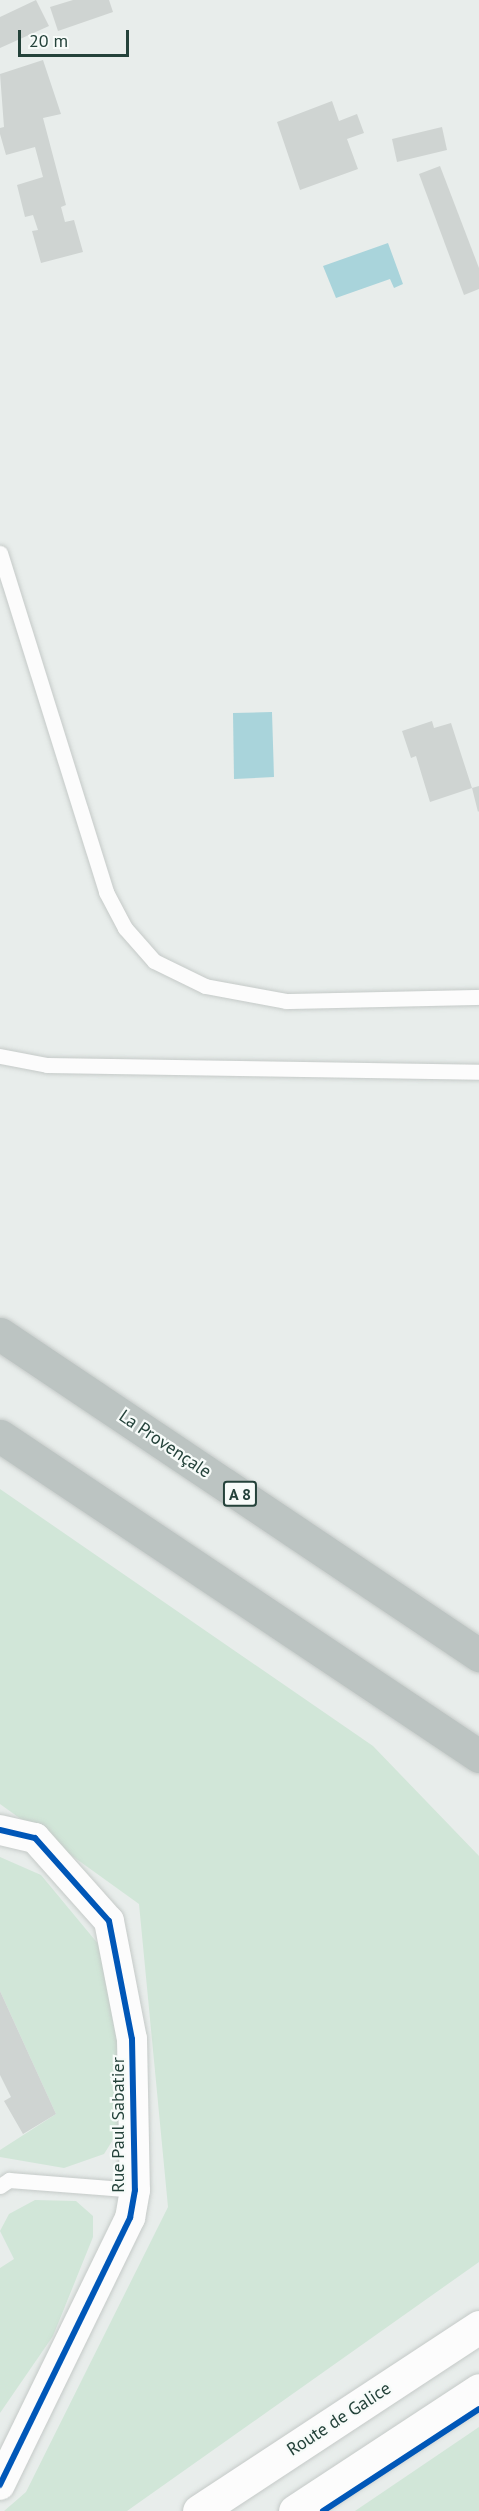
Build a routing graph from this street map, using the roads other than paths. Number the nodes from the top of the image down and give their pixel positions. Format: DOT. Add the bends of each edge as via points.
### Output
graph roads {
  1 [pos="0,553"];
  2 [pos="479,997"];
  3 [pos="0,1056"];
  4 [pos="479,1072"];
  5 [pos="0,1334"];
  6 [pos="0,1436"];
  7 [pos="479,1655"];
  8 [pos="479,1756"];
  9 [pos="0,1830"];
  10 [pos="0,2186"];
  11 [pos="135,2190"];
  12 [pos="479,2327"];
  13 [pos="479,2390"];
  14 [pos="0,2485"];
  15 [pos="199,2511"];
  16 [pos="295,2511"];
  1 -- 2 [label="lane" via="106,892 125,928 154,961 205,986 286,1001"];
  3 -- 4 [label="lane" via="47,1065"];
  5 -- 7 [label="highway, La Provençale / A 8"];
  6 -- 8 [label="highway"];
  9 -- 11 [label="street, Rue Paul Sabatier" via="35,1838 109,1921 132,2039"];
  10 -- 11 [label="lane" via="9,2180 21,2180"];
  11 -- 14 [label="street, Rue Paul Sabatier" via="130,2218"];
  12 -- 15 [label="main road, Route de Galice"];
  13 -- 16 [label="main road"];
}
